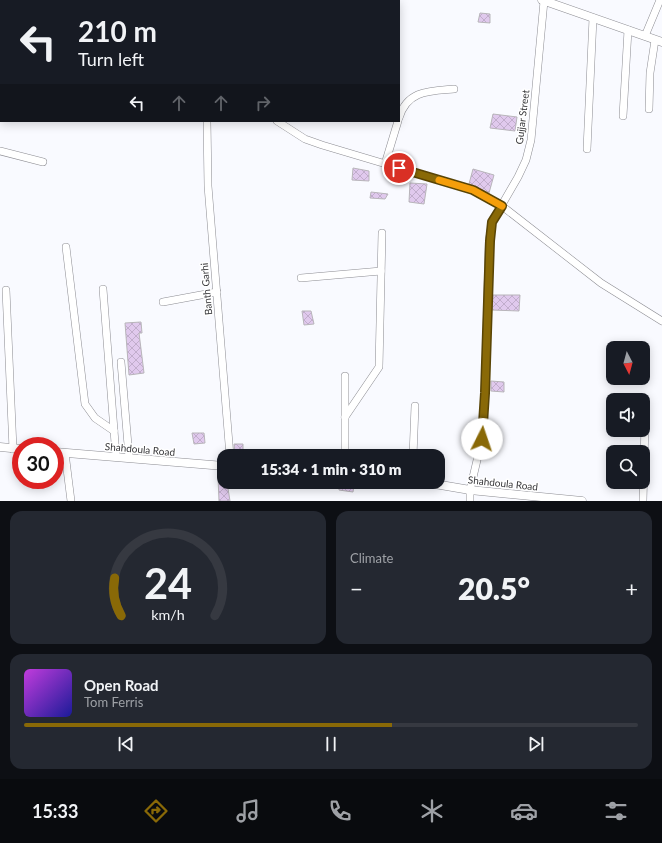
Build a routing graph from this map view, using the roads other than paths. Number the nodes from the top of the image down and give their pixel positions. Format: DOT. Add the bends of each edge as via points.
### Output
graph roads {
  1 [pos="543,0"];
  2 [pos="660,0"];
  3 [pos="593,18"];
  4 [pos="628,30"];
  5 [pos="645,36"];
  6 [pos="658,41"];
  7 [pos="454,88"];
  8 [pos="649,109"];
  9 [pos="400,114"];
  10 [pos="623,116"];
  11 [pos="207,122"];
  12 [pos="279,122"];
  13 [pos="398,122"];
  14 [pos="587,149"];
  15 [pos="0,151"];
  16 [pos="43,162"];
  17 [pos="386,164"];
  18 [pos="502,206"];
  19 [pos="382,232"];
  20 [pos="66,247"];
  21 [pos="381,271"];
  22 [pos="300,278"];
  23 [pos="103,289"];
  24 [pos="6,290"];
  25 [pos="217,292"];
  26 [pos="163,302"];
  27 [pos="662,321"];
  28 [pos="121,362"];
  29 [pos="345,376"];
  30 [pos="415,406"];
  31 [pos="345,417"];
  32 [pos="114,431"];
  33 [pos="16,437"];
  34 [pos="645,437"];
  35 [pos="0,447"];
  36 [pos="12,448"];
  37 [pos="229,449"];
  38 [pos="345,449"];
  39 [pos="413,449"];
  40 [pos="65,453"];
  41 [pos="116,456"];
  42 [pos="129,458"];
  43 [pos="217,465"];
  44 [pos="445,486"];
  45 [pos="470,490"];
  46 [pos="71,501"];
  47 [pos="470,501"];
  48 [pos="582,501"];
  49 [pos="643,501"];
  1 -- 3 [label="street"];
  1 -- 18 [label="street, Gujjar Street" via="531,140 526,160"];
  2 -- 5 [label="street"];
  3 -- 4 [label="street"];
  3 -- 14 [label="street"];
  4 -- 5 [label="street"];
  4 -- 10 [label="street"];
  5 -- 6 [label="street"];
  6 -- 8 [label="street" via="650,73"];
  7 -- 9 [label="street" via="423,92 406,103"];
  11 -- 25 [label="street, Banth Garhi" via="208,186"];
  12 -- 17 [label="street" via="305,139 322,146"];
  13 -- 17 [label="street"];
  15 -- 16 [label="street"];
  17 -- 18 [label="street" via="473,190"];
  18 -- 27 [label="street" via="601,283"];
  18 -- 45 [label="street, Gujjar Street" via="492,222 483,431"];
  19 -- 21 [label="street"];
  20 -- 32 [label="street" via="84,404 95,418"];
  21 -- 22 [label="street"];
  21 -- 31 [label="street" via="379,367"];
  23 -- 32 [label="street"];
  24 -- 33 [label="street"];
  25 -- 26 [label="street"];
  25 -- 37 [label="street, Banth Garhi"];
  28 -- 42 [label="street"];
  29 -- 31 [label="street"];
  30 -- 39 [label="street"];
  31 -- 38 [label="street"];
  32 -- 41 [label="street"];
  34 -- 49 [label="street"];
  35 -- 36 [label="street"];
  40 -- 41 [label="street, Shahdoula Road"];
  40 -- 46 [label="street"];
  41 -- 42 [label="street, Shahdoula Road"];
  42 -- 43 [label="street, Shahdoula Road"];
  44 -- 45 [label="street, Shahdoula Road"];
  45 -- 47 [label="street, Gujjar Street"];
  45 -- 48 [label="street, Shahdoula Road"];
}
